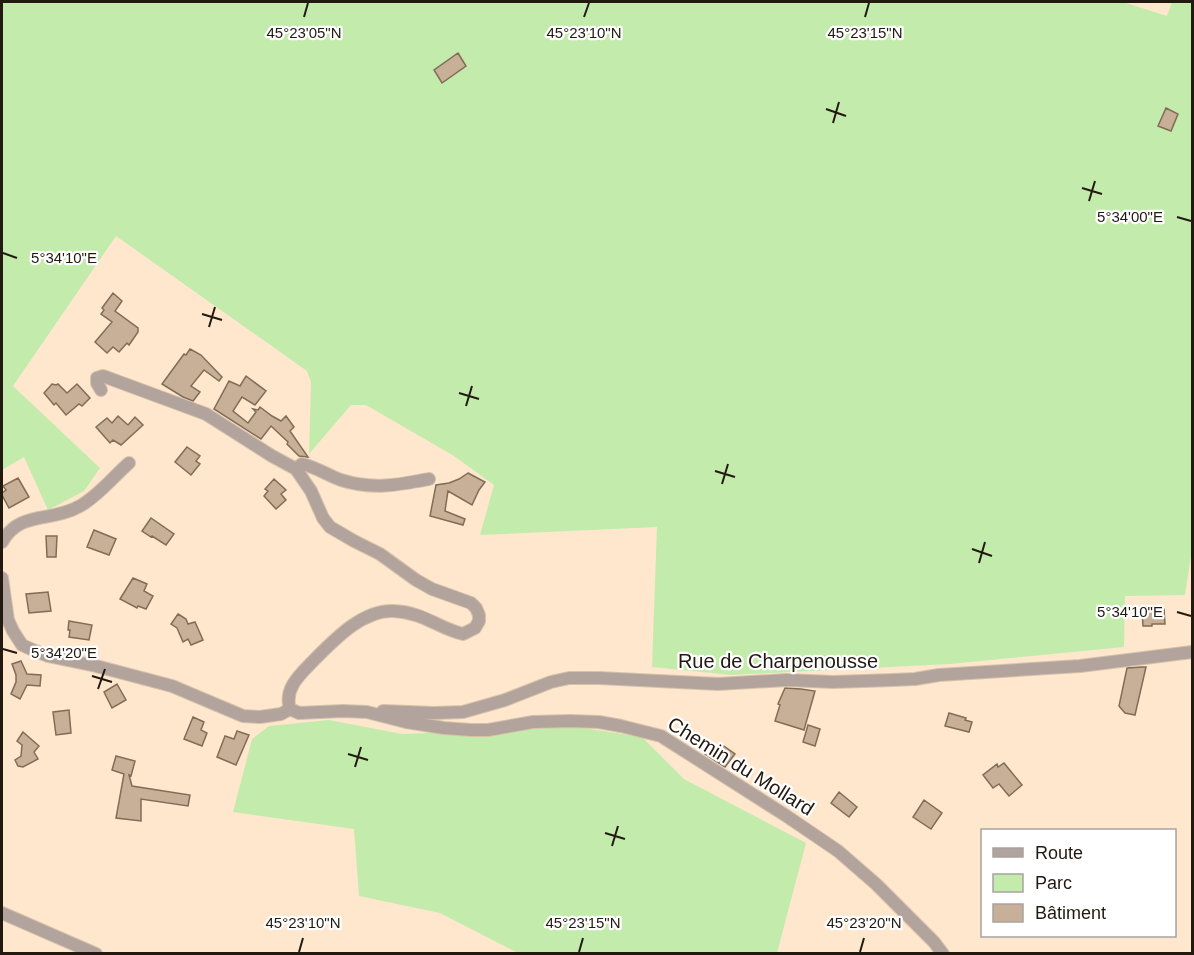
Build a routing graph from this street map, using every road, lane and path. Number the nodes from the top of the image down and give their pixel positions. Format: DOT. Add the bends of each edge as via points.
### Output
graph roads {
  1 [pos="101,390"];
  2 [pos="129,463"];
  3 [pos="296,469"];
  4 [pos="429,478"];
  5 [pos="2,542"];
  6 [pos="2,578"];
  7 [pos="1192,652"];
  8 [pos="290,709"];
  9 [pos="367,712"];
  10 [pos="2,913"];
  11 [pos="96,954"];
  12 [pos="943,954"];
  1 -- 3 [label="street" via="97,378 103,376 206,414"];
  2 -- 5 [label="street" via="81,506 16,525"];
  3 -- 4 [label="street" via="302,464 313,466 339,479 374,485 395,486"];
  3 -- 8 [label="street" via="330,527 432,589 471,603 479,621 463,634 406,612 377,613 364,619 334,640 296,679 288,698"];
  6 -- 8 [label="street" via="8,620 22,645 172,686 243,716 260,717"];
  7 -- 9 [label="street, Rue de Charpenousse" via="1080,666 893,681 718,684 569,678 463,712"];
  8 -- 9 [label="street, Chemin du Mollard" via="299,713"];
  9 -- 12 [label="street, Chemin du Mollard" via="444,728 488,730 532,722 599,722 661,736 838,851 876,884"];
  10 -- 11 [label="street"];
}
